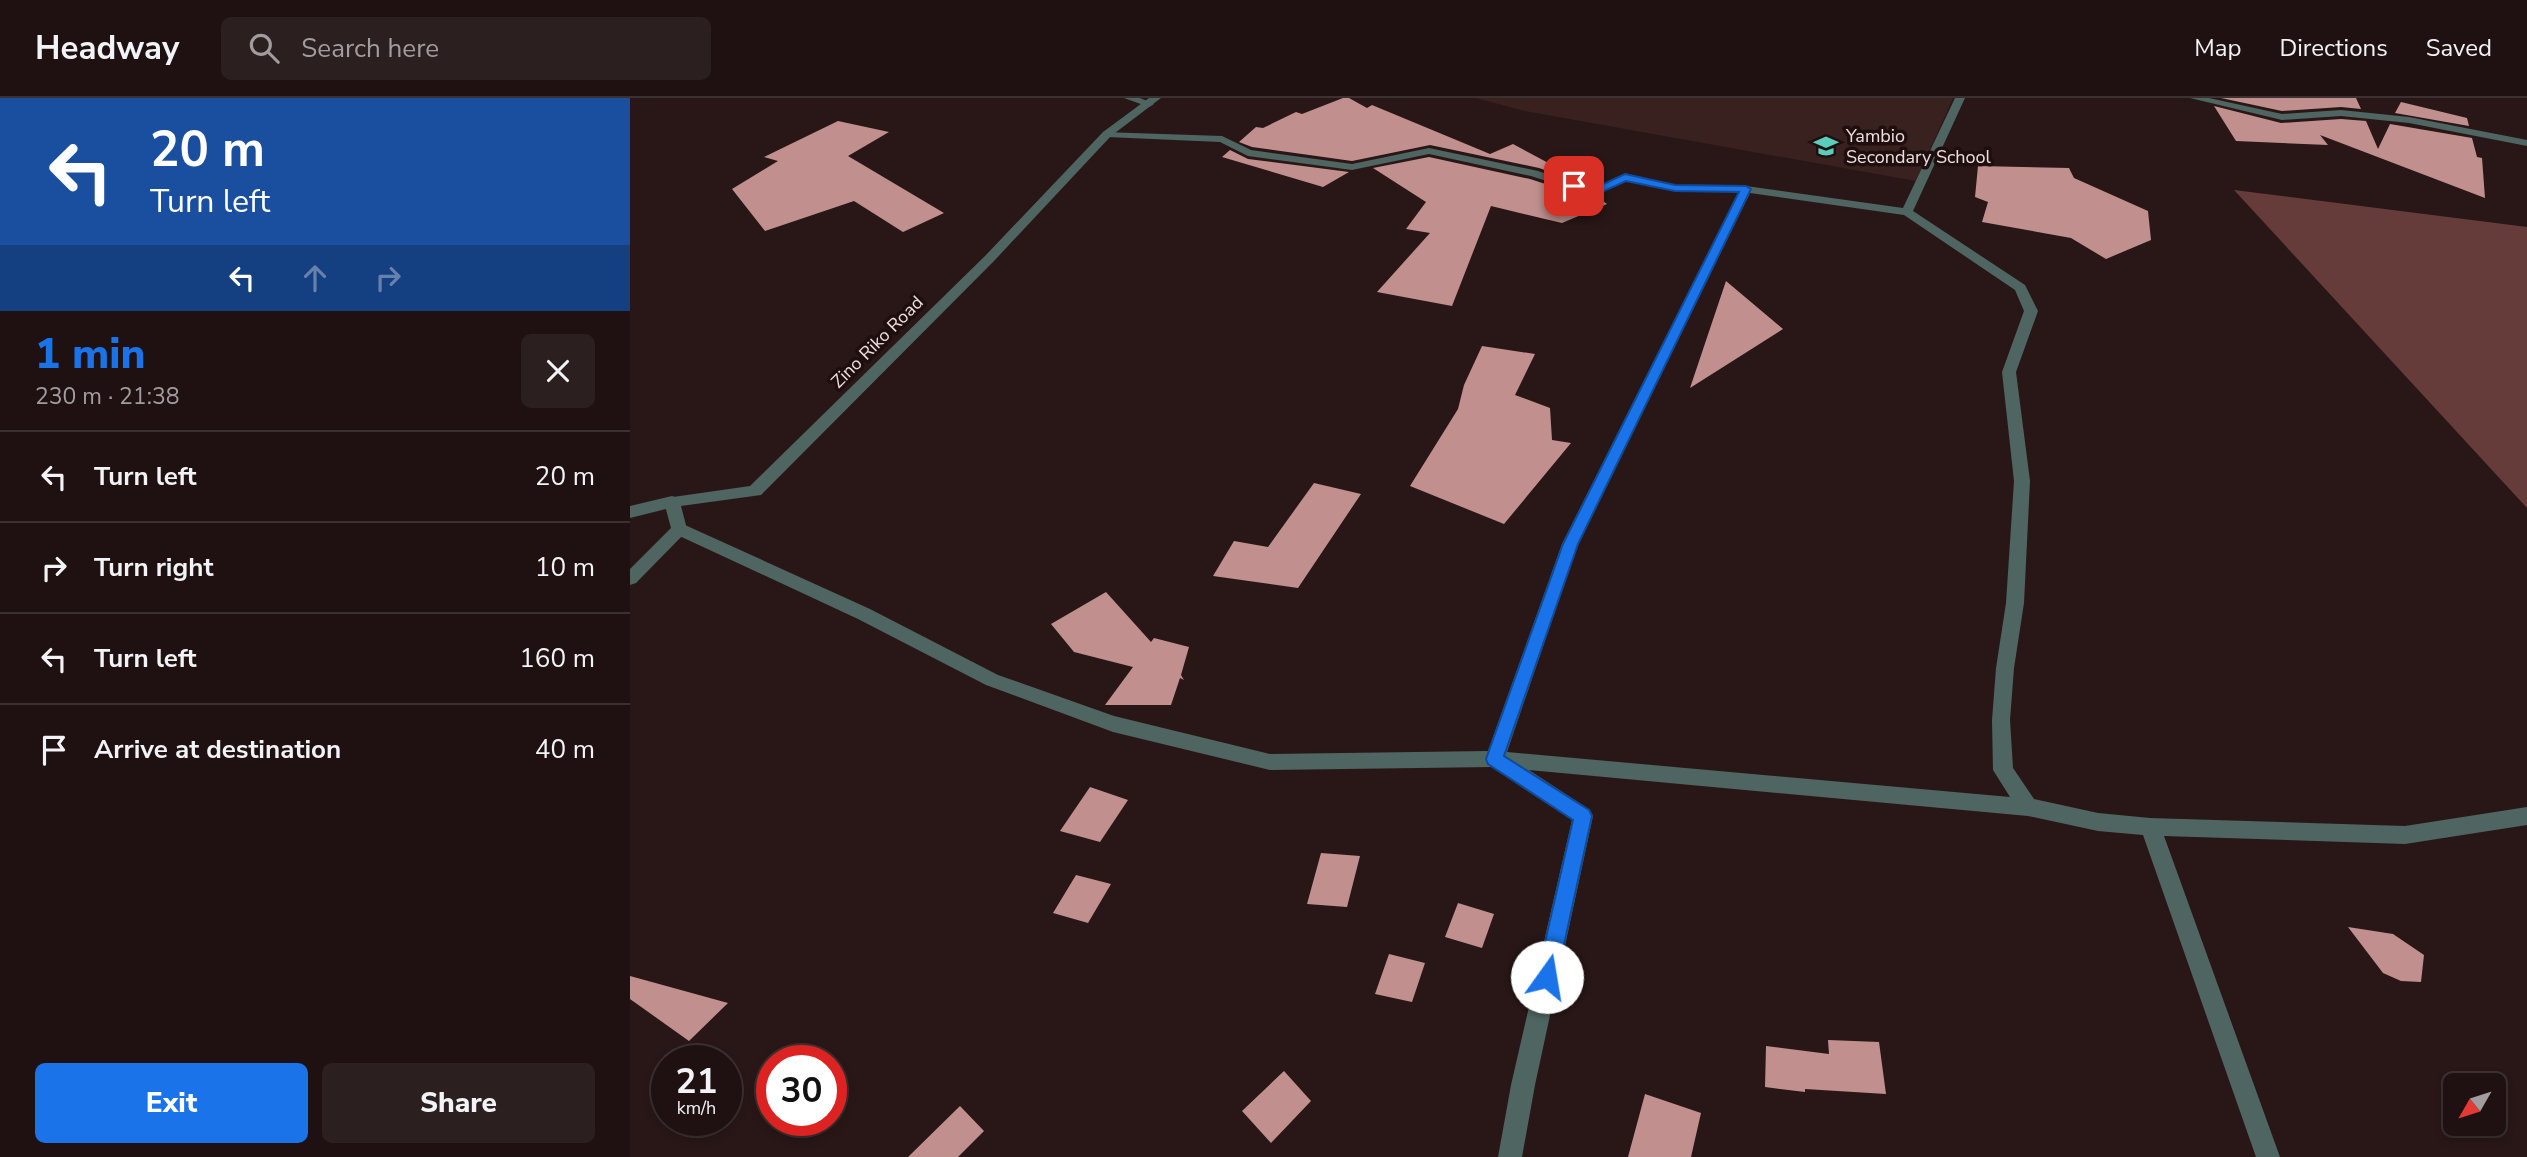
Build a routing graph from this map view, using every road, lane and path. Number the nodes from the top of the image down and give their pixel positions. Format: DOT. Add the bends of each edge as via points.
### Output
graph roads {
  1 [pos="1129,98"];
  2 [pos="1960,98"];
  3 [pos="2195,98"];
  4 [pos="1153,101"];
  5 [pos="1107,134"];
  6 [pos="2527,143"];
  7 [pos="1746,189"];
  8 [pos="1907,212"];
  9 [pos="672,502"];
  10 [pos="630,512"];
  11 [pos="679,529"];
  12 [pos="630,579"];
  13 [pos="1495,759"];
  14 [pos="2028,807"];
  15 [pos="2527,816"];
  16 [pos="2150,827"];
  17 [pos="1510,1157"];
  18 [pos="2268,1157"];
  1 -- 4 [label="street"];
  2 -- 8 [label="street"];
  3 -- 6 [label="street" via="2282,117 2369,115"];
  4 -- 5 [label="street, Zino Riko Road"];
  5 -- 7 [label="street" via="1222,139 1248,153 1352,167 1429,151 1534,173 1593,193 1625,177 1675,188"];
  5 -- 9 [label="street, Zino Riko Road" via="990,258 755,491"];
  7 -- 8 [label="street"];
  7 -- 13 [label="street" via="1570,544"];
  8 -- 14 [label="street" via="2021,288 2031,311 2009,372 2022,481 2015,603 2001,720 2003,770"];
  9 -- 10 [label="street, Zino Riko Road"];
  9 -- 11 [label="street"];
  11 -- 12 [label="street"];
  11 -- 13 [label="street" via="864,614 992,680 1113,724 1270,762"];
  13 -- 14 [label="street"];
  13 -- 17 [label="street" via="1583,816"];
  14 -- 16 [label="street"];
  15 -- 16 [label="street" via="2405,835"];
  16 -- 18 [label="street"];
}
